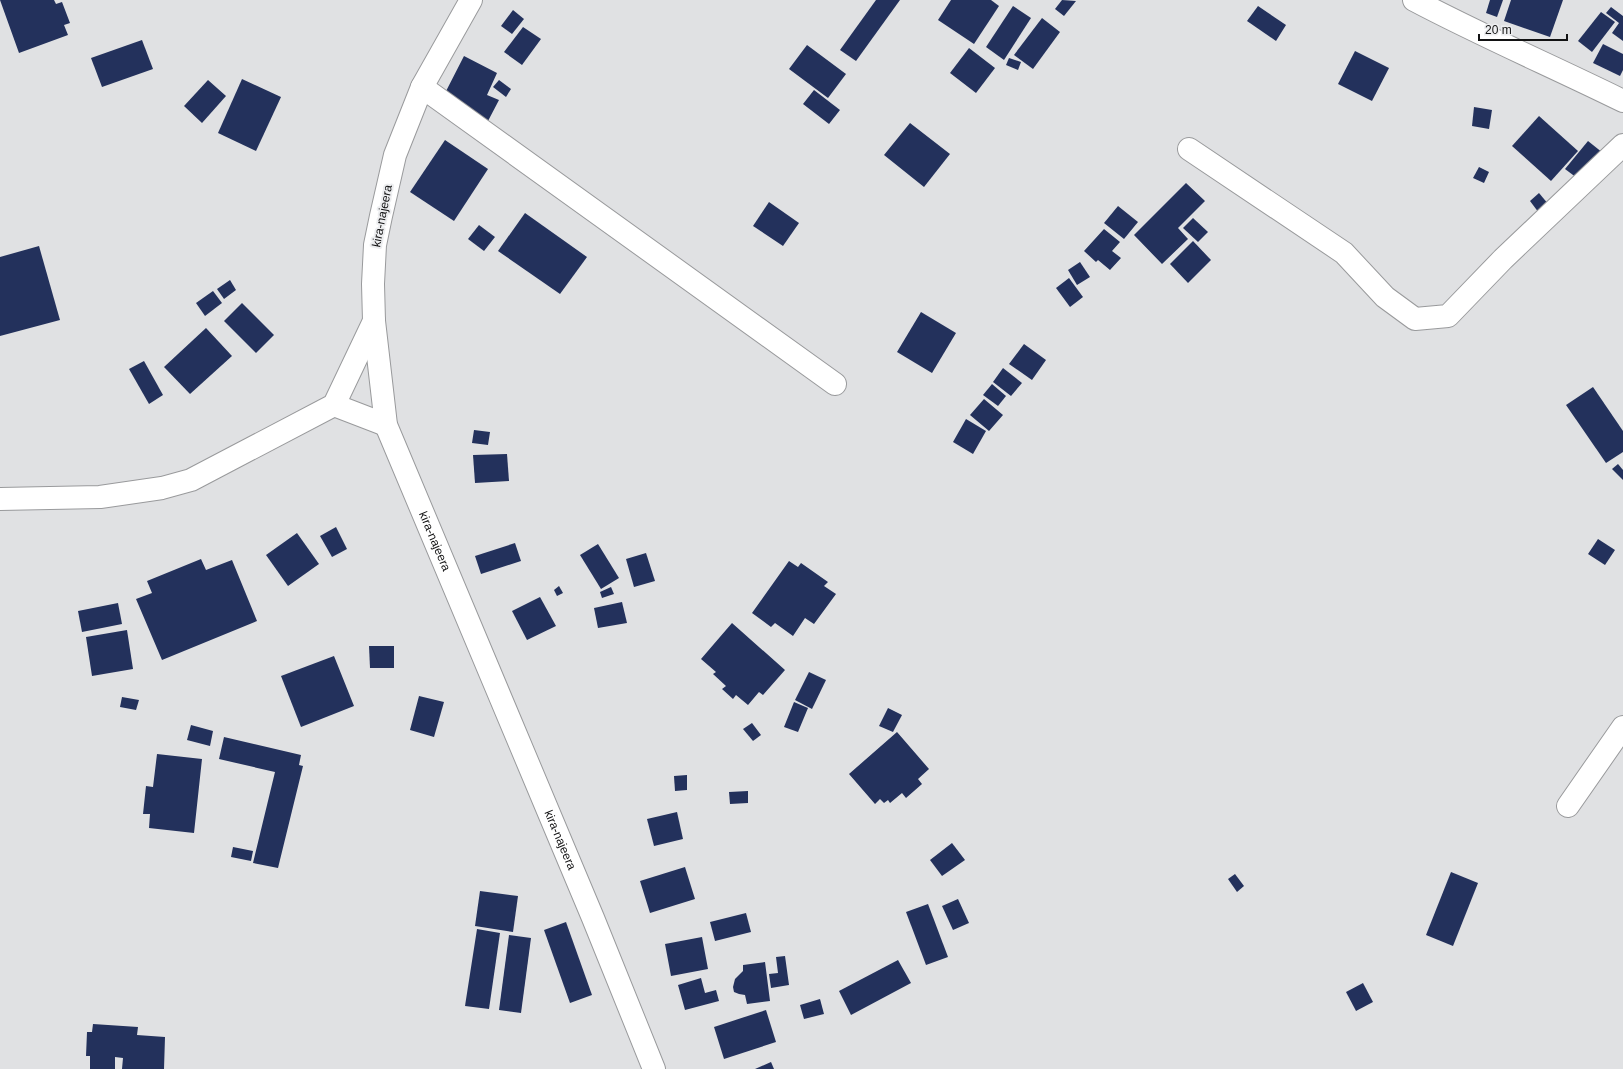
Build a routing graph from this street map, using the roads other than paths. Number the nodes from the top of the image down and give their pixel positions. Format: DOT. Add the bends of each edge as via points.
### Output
graph roads {
  1 [pos="471,0"];
  2 [pos="1414,0"];
  3 [pos="422,87"];
  4 [pos="1623,101"];
  5 [pos="1623,145"];
  6 [pos="1189,149"];
  7 [pos="374,321"];
  8 [pos="835,384"];
  9 [pos="334,405"];
  10 [pos="386,425"];
  11 [pos="0,499"];
  12 [pos="1623,727"];
  13 [pos="1568,806"];
  14 [pos="654,1069"];
  1 -- 3 [label="street, kira-najeera"];
  2 -- 4 [label="street" via="1467,28"];
  3 -- 7 [label="street, kira-najeera" via="395,155 375,245"];
  3 -- 8 [label="street"];
  5 -- 6 [label="street" via="1503,259 1448,316 1415,319 1385,297 1344,253"];
  7 -- 9 [label="street"];
  7 -- 10 [label="street, kira-najeera"];
  9 -- 10 [label="street"];
  9 -- 11 [label="street" via="192,480 162,488 100,497"];
  10 -- 14 [label="street, kira-najeera"];
  12 -- 13 [label="street"];
}
